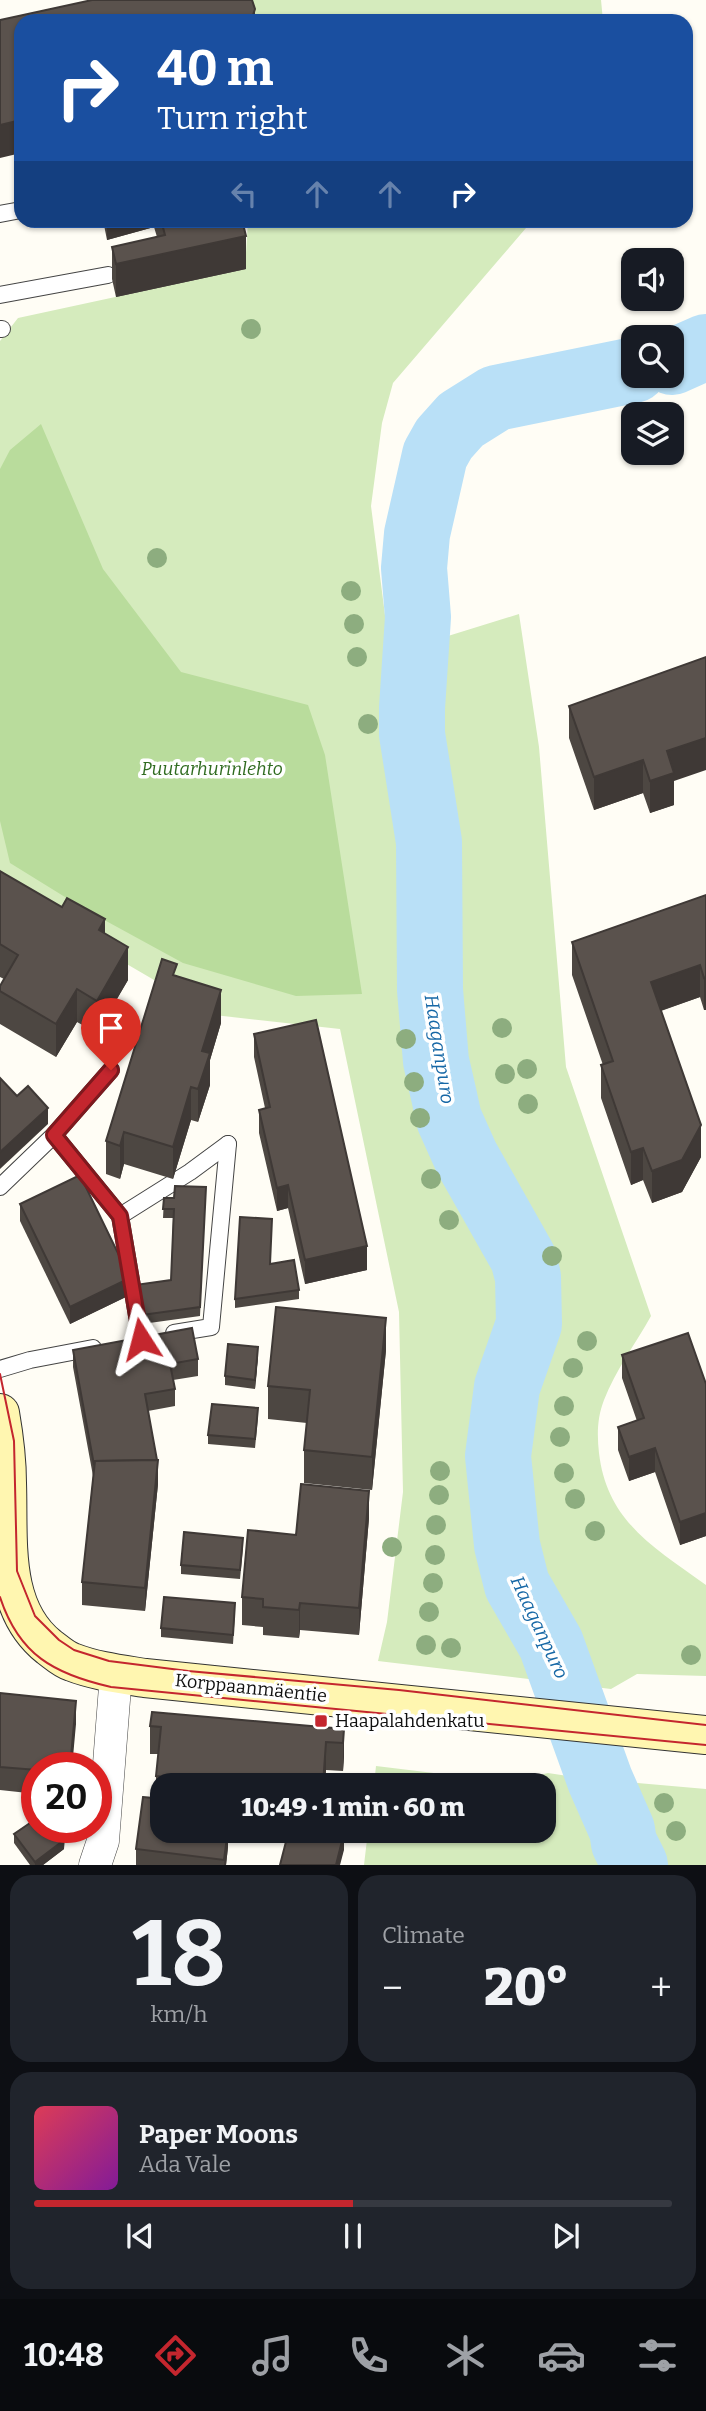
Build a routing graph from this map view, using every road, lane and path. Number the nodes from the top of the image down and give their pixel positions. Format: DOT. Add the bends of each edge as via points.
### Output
graph roads {
  1 [pos="108,275"];
  2 [pos="0,295"];
  3 [pos="111,1070"];
  4 [pos="54,1135"];
  5 [pos="0,1187"];
  6 [pos="120,1216"];
  7 [pos="104,1346"];
  8 [pos="0,1369"];
  9 [pos="0,1413"];
  10 [pos="116,1674"];
  11 [pos="706,1735"];
  12 [pos="95,1865"];
  1 -- 2 [label="lane"];
  3 -- 4 [label="lane"];
  4 -- 5 [label="lane"];
  4 -- 6 [label="lane"];
  6 -- 6 [label="lane" via="135,1340 211,1327 228,1144"];
  7 -- 8 [label="lane"];
  9 -- 10 [label="street, Korppaanmäentie" via="7,1470 6,1556 14,1601 34,1634 68,1661"];
  10 -- 11 [label="street, Korppaanmäentie"];
  10 -- 12 [label="street" via="103,1841"];
}
